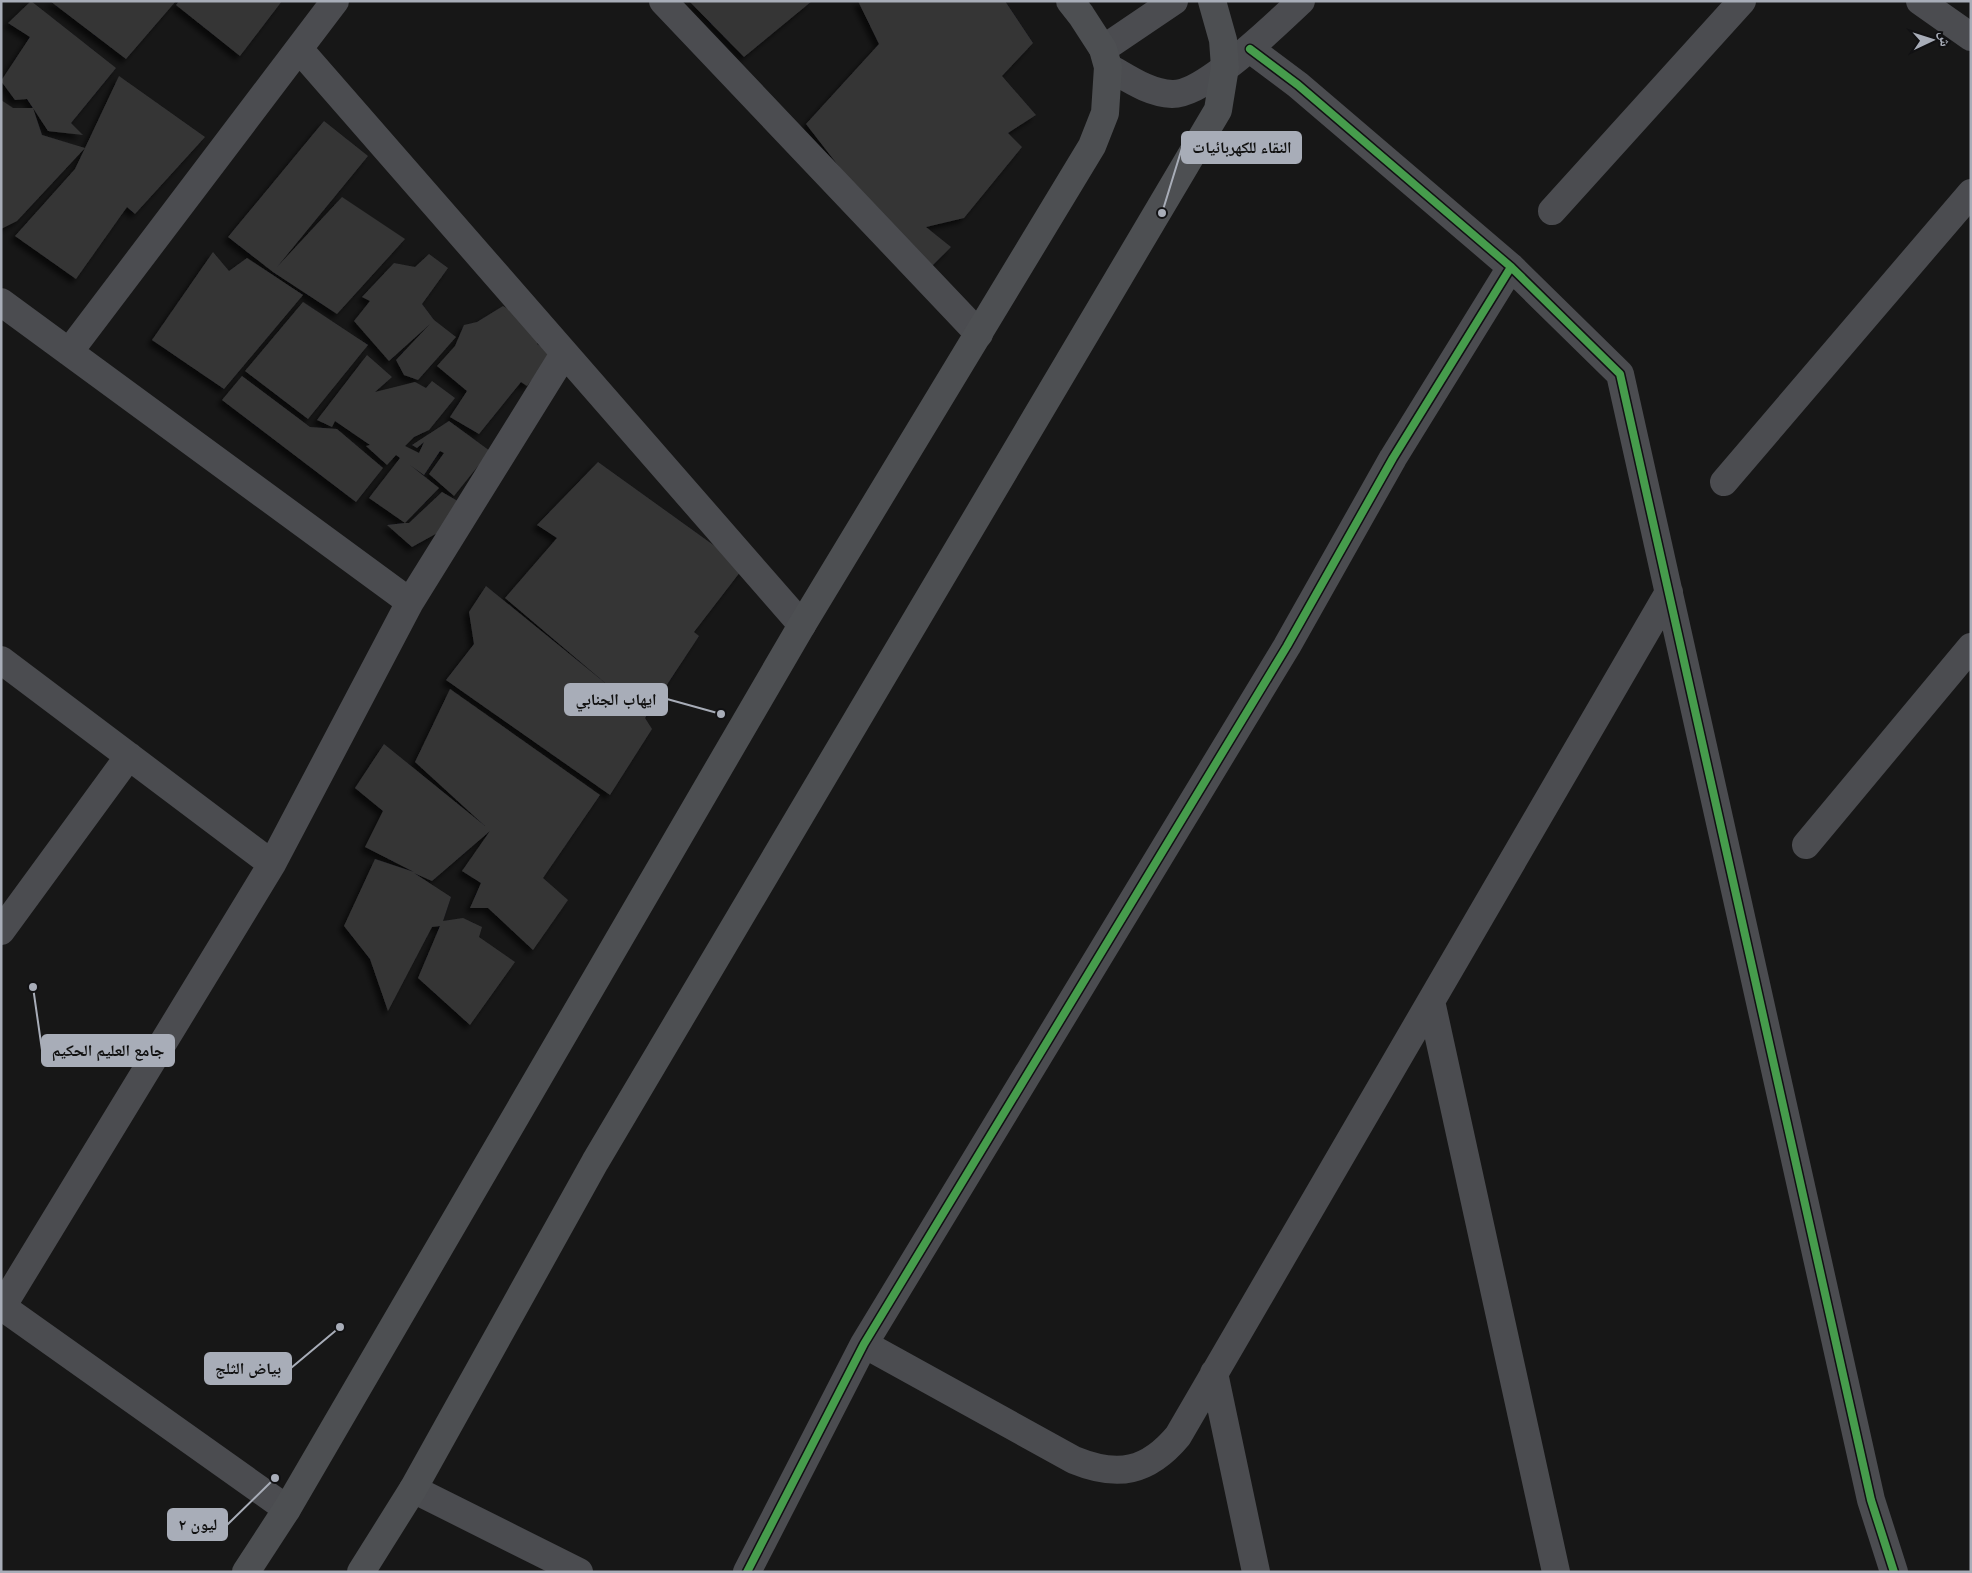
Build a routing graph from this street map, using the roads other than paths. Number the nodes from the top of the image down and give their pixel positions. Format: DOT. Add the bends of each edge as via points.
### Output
graph roads {
  1 [pos="335,1"];
  2 [pos="663,1"];
  3 [pos="1070,1"];
  4 [pos="1174,1"];
  5 [pos="1212,1"];
  6 [pos="1301,1"];
  7 [pos="1742,1"];
  8 [pos="1920,1"];
  9 [pos="1971,37"];
  10 [pos="299,49"];
  11 [pos="1250,49"];
  12 [pos="1106,58"];
  13 [pos="1225,66"];
  14 [pos="1971,192"];
  15 [pos="1552,211"];
  16 [pos="1511,267"];
  17 [pos="1,302"];
  18 [pos="979,334"];
  19 [pos="69,352"];
  20 [pos="564,354"];
  21 [pos="1724,482"];
  22 [pos="1669,592"];
  23 [pos="410,602"];
  24 [pos="802,625"];
  25 [pos="1971,647"];
  26 [pos="1,660"];
  27 [pos="129,756"];
  28 [pos="1806,844"];
  29 [pos="272,864"];
  30 [pos="1,931"];
  31 [pos="1431,1001"];
  32 [pos="2,1307"];
  33 [pos="864,1344"];
  34 [pos="1214,1373"];
  35 [pos="413,1489"];
  36 [pos="287,1509"];
  37 [pos="246,1572"];
  38 [pos="361,1572"];
  39 [pos="579,1572"];
  40 [pos="747,1572"];
  41 [pos="1256,1572"];
  42 [pos="1556,1572"];
  43 [pos="1894,1572"];
  1 -- 10 [label="street"];
  2 -- 18 [label="street"];
  3 -- 12 [label="main road" via="1082,15"];
  4 -- 12 [label="street"];
  5 -- 13 [label="main road" via="1223,40"];
  6 -- 11 [label="street"];
  7 -- 15 [label="street"];
  8 -- 9 [label="street"];
  10 -- 19 [label="street"];
  10 -- 20 [label="street"];
  11 -- 13 [label="street"];
  11 -- 16 [label="street" via="1298,85"];
  12 -- 13 [label="street" via="1148,89 1173,94 1201,85"];
  12 -- 18 [label="main road" via="1105,113 1092,146"];
  13 -- 35 [label="main road" via="1218,110 1208,129 600,1153"];
  14 -- 21 [label="street"];
  16 -- 22 [label="street" via="1620,374"];
  16 -- 33 [label="street" via="1393,458 1287,646"];
  17 -- 19 [label="street"];
  18 -- 24 [label="main road"];
  19 -- 23 [label="street"];
  20 -- 23 [label="street"];
  20 -- 24 [label="street"];
  22 -- 31 [label="street"];
  22 -- 43 [label="street" via="1869,1490"];
  23 -- 29 [label="street"];
  24 -- 36 [label="main road"];
  25 -- 28 [label="street"];
  26 -- 27 [label="street"];
  27 -- 29 [label="street"];
  27 -- 30 [label="street"];
  29 -- 32 [label="street"];
  31 -- 34 [label="street"];
  31 -- 42 [label="street"];
  32 -- 36 [label="street"];
  33 -- 34 [label="street" via="1074,1460 1114,1471 1134,1468 1166,1450 1178,1436"];
  33 -- 40 [label="street"];
  34 -- 41 [label="street"];
  35 -- 38 [label="main road"];
  35 -- 39 [label="street"];
  36 -- 37 [label="main road"];
}
